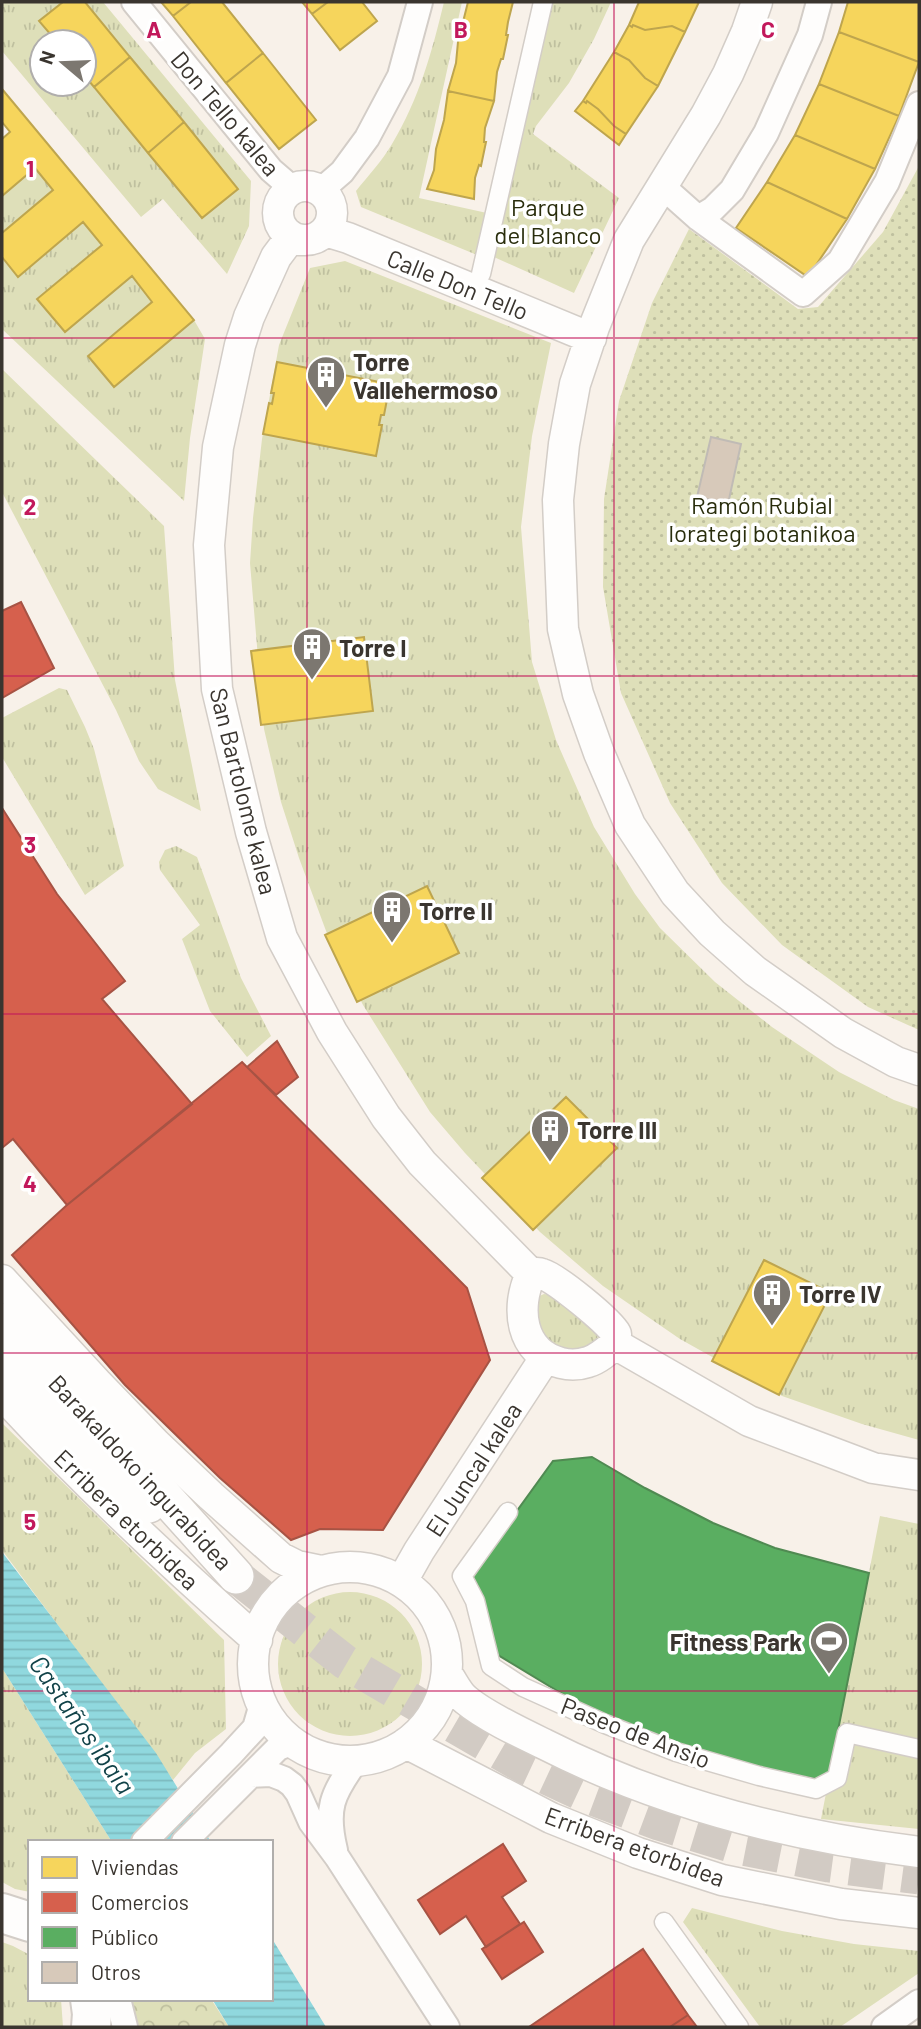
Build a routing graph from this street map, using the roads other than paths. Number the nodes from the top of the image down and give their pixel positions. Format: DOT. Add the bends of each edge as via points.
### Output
graph roads {
  1 [pos="134,2"];
  2 [pos="400,2"];
  3 [pos="542,2"];
  4 [pos="757,2"];
  5 [pos="819,2"];
  6 [pos="418,12"];
  7 [pos="919,104"];
  8 [pos="662,186"];
  9 [pos="317,206"];
  10 [pos="698,218"];
  11 [pos="291,237"];
  12 [pos="481,274"];
  13 [pos="594,329"];
  14 [pos="919,1070"];
  15 [pos="531,1274"];
  16 [pos="2,1280"];
  17 [pos="2,1321"];
  18 [pos="615,1345"];
  19 [pos="545,1358"];
  20 [pos="2,1361"];
  21 [pos="2,1394"];
  22 [pos="919,1475"];
  23 [pos="508,1512"];
  24 [pos="321,1571"];
  25 [pos="402,1581"];
  26 [pos="257,1640"];
  27 [pos="447,1674"];
  28 [pos="262,1704"];
  29 [pos="293,1742"];
  30 [pos="406,1743"];
  31 [pos="919,1749"];
  32 [pos="356,1760"];
  33 [pos="251,1774"];
  34 [pos="146,1840"];
  35 [pos="186,1840"];
  36 [pos="919,1852"];
  37 [pos="337,1857"];
  38 [pos="722,1880"];
  39 [pos="2,1913"];
  40 [pos="919,1913"];
  41 [pos="28,1921"];
  42 [pos="664,1922"];
  43 [pos="919,1927"];
  44 [pos="90,2001"];
  45 [pos="118,2001"];
  46 [pos="919,2002"];
  47 [pos="91,2027"];
  48 [pos="125,2027"];
  49 [pos="447,2027"];
  50 [pos="739,2027"];
  51 [pos="884,2027"];
  1 -- 9 [label="street, Don Tello kalea" via="271,170"];
  2 -- 6 [label="street"];
  3 -- 12 [label="street"];
  4 -- 8 [label="street" via="728,74"];
  5 -- 10 [label="street" via="810,35 766,132 732,190"];
  6 -- 9 [label="street" via="400,76 367,138"];
  7 -- 10 [label="street" via="887,182 840,261 803,294"];
  8 -- 10 [label="street"];
  8 -- 13 [label="street" via="629,240"];
  9 -- 11 [label="street" via="318,237"];
  9 -- 11 [label="street" via="285,195 279,204 279,222"];
  9 -- 12 [label="street, Calle Don Tello"];
  9 -- 13 [label="street, Calle Don Tello" via="348,238"];
  11 -- 15 [label="street, San Bartolome kalea" via="276,257 249,317 218,447 209,545 216,689 282,938 332,1032 386,1117 422,1163"];
  12 -- 13 [label="street, Calle Don Tello"];
  13 -- 14 [label="street" via="575,384 558,499 563,629 578,694 599,753 631,825 675,893 712,933 755,971 843,1033"];
  15 -- 18 [label="street, San Bartolome kalea" via="552,1280 607,1321 616,1334"];
  15 -- 19 [label="street" via="522,1313 528,1336"];
  16 -- 24 [label="street" via="113,1400 211,1496 281,1558"];
  17 -- 20 [label="main road, Barakaldoko ingurabidea" via="236,1576 102,1466"];
  18 -- 19 [label="street" via="588,1362 566,1364"];
  18 -- 22 [label="street" via="749,1421 873,1468"];
  19 -- 25 [label="street, El Juncal kalea"];
  21 -- 26 [label="street, Erribera etorbidea" via="90,1486"];
  23 -- 31 [label="street, Paseo de Ansio" via="462,1576 475,1601 491,1666 523,1687 676,1752 816,1789 837,1778 847,1733"];
  24 -- 25 [label="street" via="362,1567"];
  24 -- 26 [label="street" via="280,1597"];
  25 -- 27 [label="street" via="438,1621"];
  26 -- 28 [label="street" via="254,1673"];
  27 -- 30 [label="street" via="440,1701 426,1724"];
  27 -- 36 [label="street" via="475,1706 619,1779 739,1819"];
  28 -- 29 [label="street"];
  28 -- 34 [label="street" via="255,1728"];
  29 -- 32 [label="street" via="323,1757"];
  29 -- 33 [label="street" via="278,1748"];
  30 -- 32 [label="street" via="391,1752"];
  30 -- 38 [label="street, Erribera etorbidea" via="551,1818"];
  32 -- 37 [label="street" via="334,1795 330,1814"];
  33 -- 35 [label="street"];
  33 -- 37 [label="street" via="271,1774 292,1785"];
  37 -- 49 [label="street"];
  38 -- 40 [label="street, Erribera etorbidea" via="841,1904"];
  38 -- 43 [label="street" via="763,1902 837,1918"];
  39 -- 41 [label="main road"];
  42 -- 50 [label="street"];
  44 -- 47 [label="main road"];
  45 -- 48 [label="street"];
  46 -- 51 [label="street"];
}
